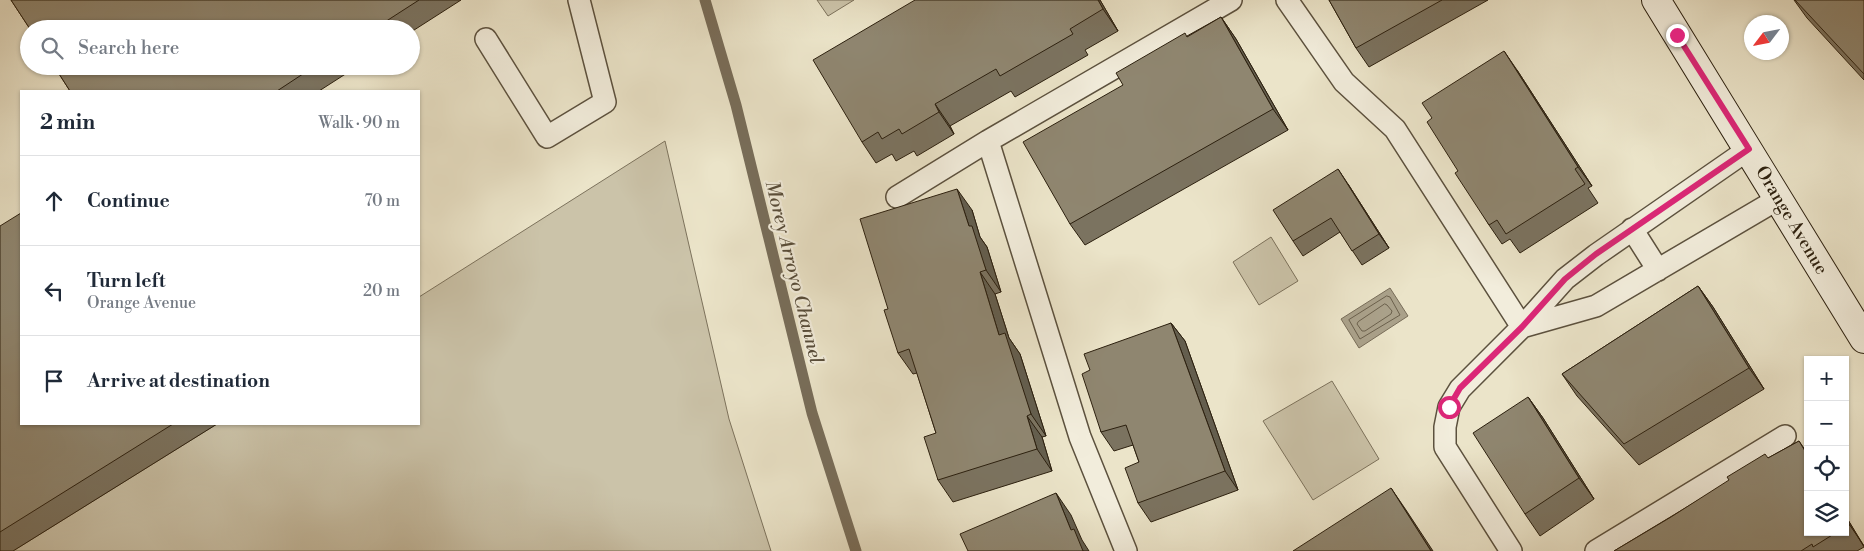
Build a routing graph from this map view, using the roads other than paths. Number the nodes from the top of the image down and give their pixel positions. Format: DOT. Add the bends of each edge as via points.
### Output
graph roads {
  1 [pos="579,0"];
  2 [pos="1231,0"];
  3 [pos="1287,0"];
  4 [pos="1656,0"];
  5 [pos="486,39"];
  6 [pos="988,141"];
  7 [pos="1749,149"];
  8 [pos="897,197"];
  9 [pos="1778,199"];
  10 [pos="1632,229"];
  11 [pos="1658,270"];
  12 [pos="1522,327"];
  13 [pos="1864,339"];
  14 [pos="1785,436"];
  15 [pos="1126,551"];
  16 [pos="1510,551"];
  17 [pos="1596,551"];
  1 -- 5 [label="lane" via="605,102 548,138"];
  2 -- 6 [label="lane"];
  3 -- 12 [label="lane" via="1344,82 1395,129"];
  4 -- 7 [label="street, Orange Avenue"];
  6 -- 8 [label="lane"];
  6 -- 15 [label="lane" via="1080,437"];
  7 -- 9 [label="street, Orange Avenue"];
  7 -- 10 [label="lane"];
  9 -- 11 [label="lane"];
  9 -- 13 [label="street, Orange Avenue"];
  10 -- 11 [label="lane"];
  10 -- 12 [label="lane" via="1565,279"];
  11 -- 12 [label="lane" via="1596,306"];
  12 -- 16 [label="lane" via="1460,388 1449,407 1445,427 1445,447"];
  14 -- 17 [label="lane"];
}
